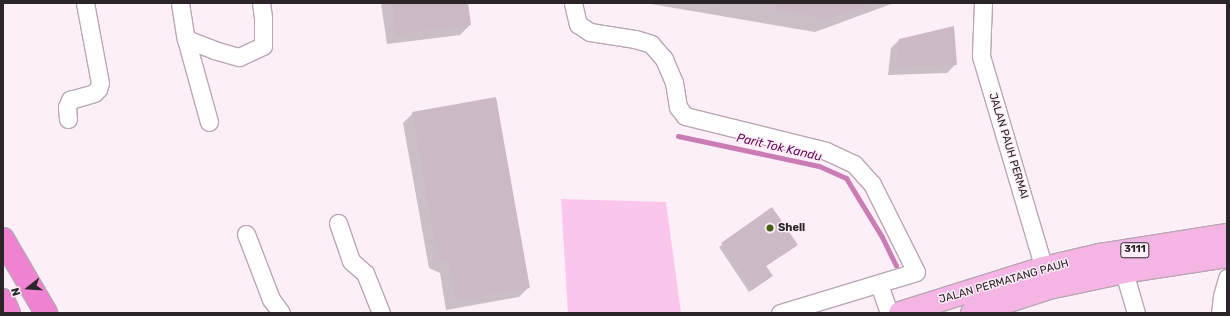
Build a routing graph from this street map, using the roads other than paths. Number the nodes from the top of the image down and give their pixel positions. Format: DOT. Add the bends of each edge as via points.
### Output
graph roads {
  1 [pos="85,3"];
  2 [pos="180,3"];
  3 [pos="261,3"];
  4 [pos="573,3"];
  5 [pos="983,3"];
  6 [pos="186,38"];
  7 [pos="68,119"];
  8 [pos="209,122"];
  9 [pos="338,223"];
  10 [pos="246,234"];
  11 [pos="1227,235"];
  12 [pos="3,239"];
  13 [pos="1227,256"];
  14 [pos="1124,272"];
  15 [pos="1046,278"];
  16 [pos="1227,278"];
  17 [pos="878,284"];
  18 [pos="3,300"];
  19 [pos="1002,308"];
  20 [pos="10,313"];
  21 [pos="46,313"];
  22 [pos="281,313"];
  23 [pos="381,313"];
  24 [pos="780,313"];
  25 [pos="889,313"];
  26 [pos="900,313"];
  27 [pos="972,313"];
  28 [pos="1136,313"];
  29 [pos="1220,313"];
  1 -- 7 [label="street" via="100,83 94,93 70,100 67,108"];
  2 -- 6 [label="street"];
  3 -- 6 [label="street" via="263,46 239,57"];
  4 -- 17 [label="street" via="578,24 590,32 650,44 664,59 674,82 678,107 685,116 826,151 854,164 872,184 916,272"];
  5 -- 15 [label="street, JALAN PAUH PERMAI" via="981,56"];
  6 -- 8 [label="street"];
  9 -- 23 [label="street" via="351,261 365,273"];
  10 -- 22 [label="street" via="271,299"];
  11 -- 15 [label="main road, JALAN PERMATANG PAUH / 3111" via="1099,255"];
  12 -- 21 [label="highway"];
  13 -- 14 [label="main road, JALAN PERMATANG PAUH / 3111"];
  14 -- 15 [label="main road, JALAN PERMATANG PAUH / 3111"];
  14 -- 28 [label="street"];
  15 -- 19 [label="main road, JALAN PERMATANG PAUH / 3111"];
  15 -- 26 [label="main road, JALAN PERMATANG PAUH / 3111"];
  16 -- 29 [label="street"];
  17 -- 24 [label="street"];
  17 -- 25 [label="street"];
  18 -- 20 [label="highway"];
  19 -- 27 [label="main road, JALAN PERMATANG PAUH / 3111"];
}
